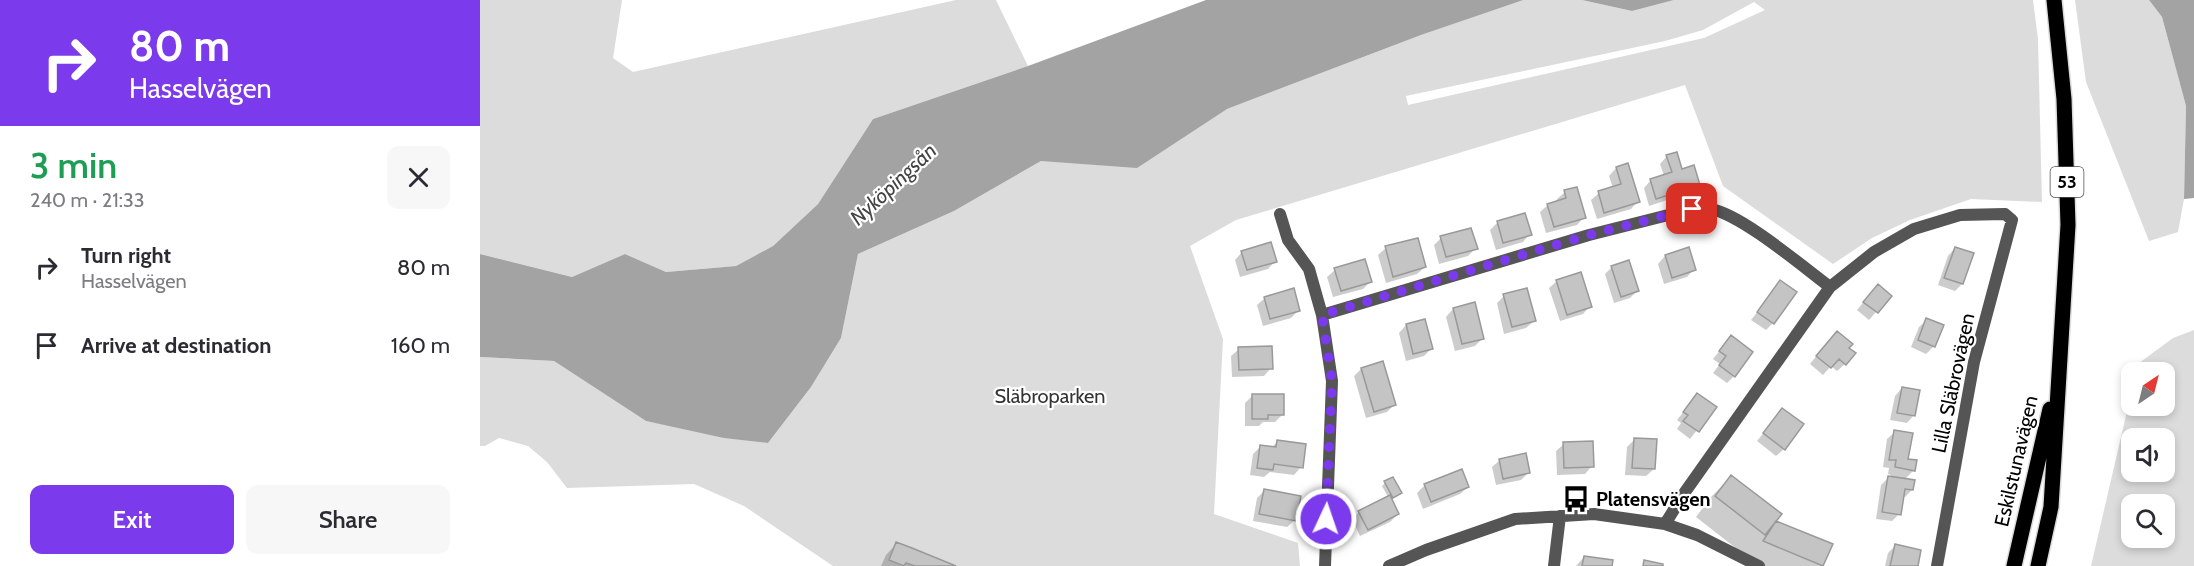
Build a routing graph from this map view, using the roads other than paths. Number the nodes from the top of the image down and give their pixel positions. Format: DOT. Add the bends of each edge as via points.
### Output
graph roads {
  1 [pos="2054,0"];
  2 [pos="1280,214"];
  3 [pos="1830,286"];
  4 [pos="1322,315"];
  5 [pos="2060,365"];
  6 [pos="1560,516"];
  7 [pos="1665,524"];
  8 [pos="1325,566"];
  9 [pos="1389,566"];
  10 [pos="1554,566"];
  11 [pos="1759,566"];
  12 [pos="1937,566"];
  13 [pos="2014,566"];
  14 [pos="2038,566"];
  1 -- 5 [label="main road, Eskilstunavägen / 53" via="2064,99 2068,225"];
  2 -- 4 [label="street" via="1288,240 1309,270"];
  3 -- 4 [label="street" via="1723,213 1710,208 1692,209 1589,235"];
  3 -- 7 [label="street"];
  3 -- 12 [label="street, Lilla Släbrovägen" via="1874,252 1914,230 1960,215 2005,214 2012,220 1974,362"];
  4 -- 8 [label="street" via="1332,381"];
  5 -- 13 [label="main road, Eskilstunavägen / 53"];
  5 -- 14 [label="main road, Eskilstunavägen / 53" via="2051,507"];
  6 -- 7 [label="street" via="1594,514"];
  6 -- 9 [label="street" via="1515,519"];
  6 -- 10 [label="street"];
  7 -- 11 [label="street"];
}
